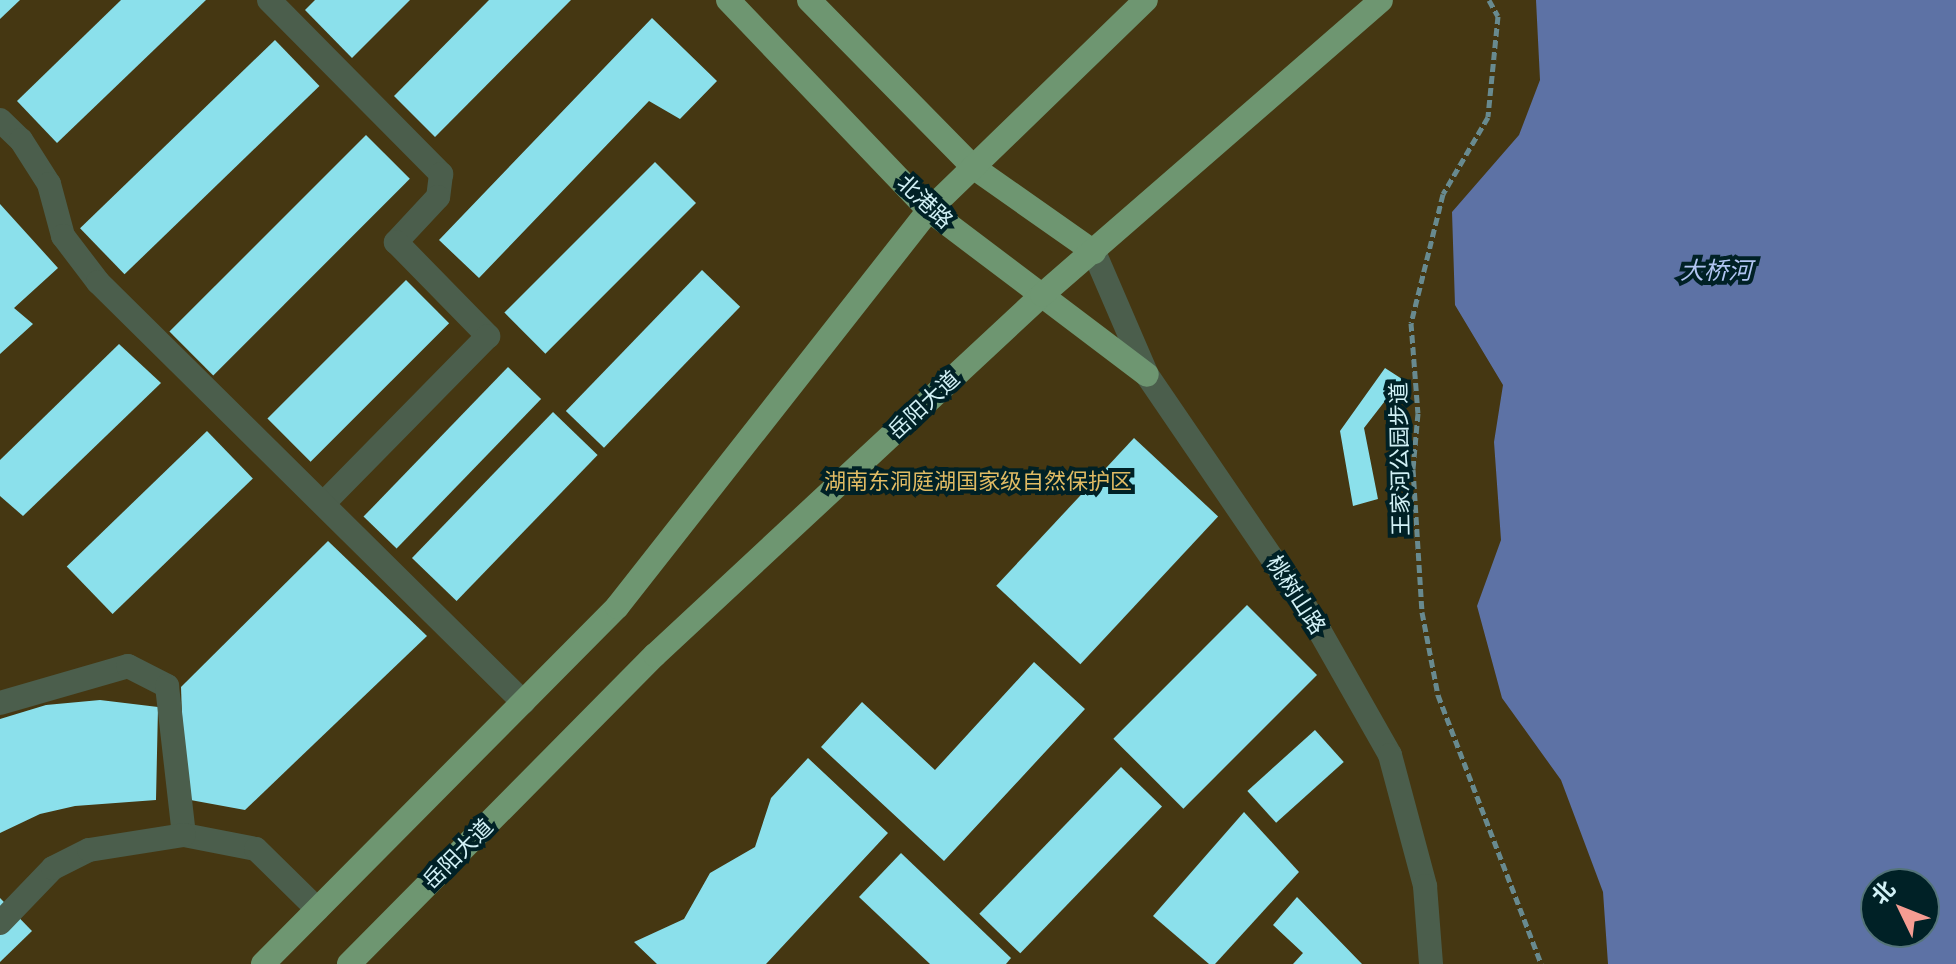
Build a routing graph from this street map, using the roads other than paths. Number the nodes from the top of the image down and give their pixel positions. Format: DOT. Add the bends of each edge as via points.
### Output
graph roads {
  1 [pos="269,0"];
  2 [pos="728,0"];
  3 [pos="809,0"];
  4 [pos="1146,0"];
  5 [pos="1381,0"];
  6 [pos="0,120"];
  7 [pos="973,167"];
  8 [pos="929,210"];
  9 [pos="1094,252"];
  10 [pos="1042,295"];
  11 [pos="1147,375"];
  12 [pos="323,504"];
  13 [pos="523,702"];
  14 [pos="0,703"];
  15 [pos="184,835"];
  16 [pos="317,909"];
  17 [pos="0,923"];
  18 [pos="263,964"];
  19 [pos="349,964"];
  20 [pos="1431,964"];
  1 -- 12 [label="street" via="441,174 438,197 396,242 488,336"];
  2 -- 8 [label="main road, 北港路"];
  3 -- 7 [label="main road"];
  4 -- 7 [label="main road"];
  5 -- 9 [label="main road, 岳阳大道"];
  6 -- 12 [label="street" via="49,184 63,236 98,282"];
  7 -- 8 [label="main road"];
  7 -- 9 [label="main road"];
  8 -- 10 [label="main road, 北港路"];
  8 -- 13 [label="main road" via="617,607"];
  9 -- 10 [label="main road, 岳阳大道"];
  9 -- 11 [label="street, 桃树山路"];
  10 -- 11 [label="main road, 北港路"];
  10 -- 19 [label="main road, 岳阳大道" via="655,655"];
  11 -- 20 [label="street, 桃树山路" via="1310,614 1390,755 1425,886"];
  12 -- 13 [label="street"];
  13 -- 16 [label="main road"];
  14 -- 15 [label="street" via="128,666 167,686"];
  15 -- 16 [label="street" via="256,849"];
  15 -- 17 [label="street" via="89,850 53,868"];
  16 -- 18 [label="main road"];
}
